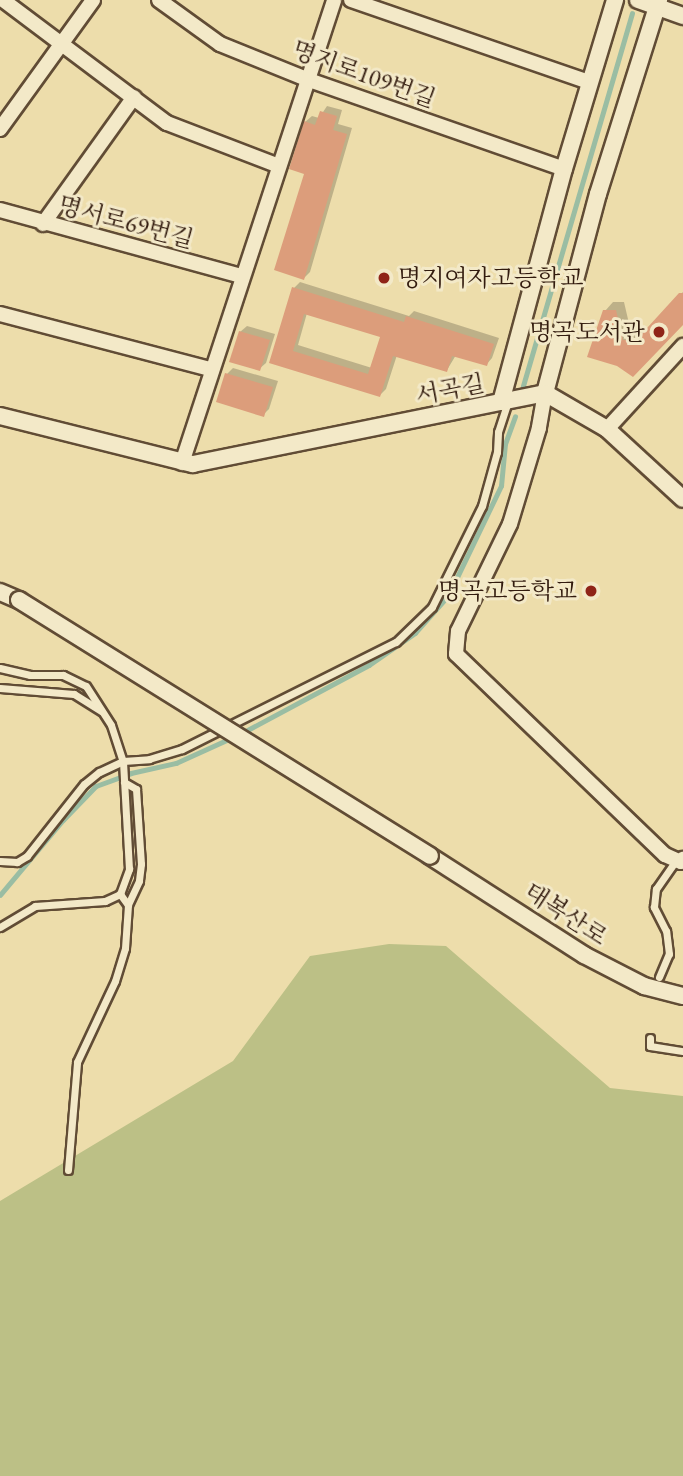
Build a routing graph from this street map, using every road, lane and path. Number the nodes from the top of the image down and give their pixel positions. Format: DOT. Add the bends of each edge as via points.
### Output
graph roads {
  1 [pos="4,0"];
  2 [pos="93,0"];
  3 [pos="159,0"];
  4 [pos="334,0"];
  5 [pos="351,0"];
  6 [pos="615,0"];
  7 [pos="638,0"];
  8 [pos="658,3"];
  9 [pos="683,16"];
  10 [pos="62,42"];
  11 [pos="309,80"];
  12 [pos="589,82"];
  13 [pos="134,97"];
  14 [pos="3,118"];
  15 [pos="279,166"];
  16 [pos="564,169"];
  17 [pos="0,210"];
  18 [pos="43,224"];
  19 [pos="242,276"];
  20 [pos="0,314"];
  21 [pos="683,346"];
  22 [pos="210,369"];
  23 [pos="545,393"];
  24 [pos="505,401"];
  25 [pos="0,415"];
  26 [pos="607,429"];
  27 [pos="182,463"];
  28 [pos="683,499"];
  29 [pos="0,592"];
  30 [pos="0,668"];
  31 [pos="0,688"];
  32 [pos="105,713"];
  33 [pos="123,761"];
  34 [pos="124,782"];
  35 [pos="679,859"];
  36 [pos="0,862"];
  37 [pos="120,894"];
  38 [pos="128,905"];
  39 [pos="0,927"];
  40 [pos="659,976"];
  41 [pos="683,996"];
  42 [pos="650,1038"];
  43 [pos="683,1051"];
  44 [pos="68,1170"];
  1 -- 10 [label="street"];
  2 -- 10 [label="street"];
  3 -- 11 [label="street, 명지로109번길" via="220,44"];
  4 -- 11 [label="street"];
  5 -- 12 [label="street"];
  6 -- 12 [label="street, 서곡길"];
  7 -- 8 [label="street"];
  8 -- 9 [label="street"];
  8 -- 23 [label="street" via="598,194"];
  10 -- 13 [label="street"];
  10 -- 14 [label="street"];
  11 -- 15 [label="street"];
  11 -- 16 [label="street, 명지로109번길"];
  12 -- 16 [label="street, 서곡길"];
  13 -- 15 [label="street" via="167,122"];
  13 -- 18 [label="street"];
  15 -- 19 [label="street"];
  16 -- 24 [label="street, 서곡길"];
  17 -- 18 [label="street, 명서로69번길"];
  18 -- 19 [label="street, 명서로69번길"];
  19 -- 22 [label="street"];
  20 -- 22 [label="street"];
  21 -- 26 [label="street"];
  22 -- 27 [label="street"];
  23 -- 24 [label="street"];
  23 -- 26 [label="street"];
  23 -- 35 [label="street" via="510,524 458,631 456,654 665,855"];
  24 -- 27 [label="street, 서곡길"];
  24 -- 33 [label="lane" via="482,506 432,607 396,642 182,748 149,759"];
  25 -- 27 [label="street, 서곡길"];
  26 -- 28 [label="street"];
  29 -- 41 [label="street, 태복산로, bridge" via="584,955 643,986"];
  30 -- 32 [label="lane" via="76,680 86,686"];
  31 -- 32 [label="lane" via="75,694"];
  32 -- 33 [label="lane"];
  33 -- 34 [label="lane"];
  33 -- 36 [label="lane" via="84,784 27,856 17,862"];
  34 -- 37 [label="lane" via="129,869"];
  34 -- 38 [label="lane" via="136,789 141,864"];
  35 -- 40 [label="lane" via="656,889 654,907 666,931 669,954"];
  37 -- 38 [label="lane"];
  37 -- 39 [label="lane" via="105,901 35,906"];
  38 -- 44 [label="lane" via="125,948 115,981 77,1062"];
  42 -- 43 [label="lane" via="650,1046"];
}
